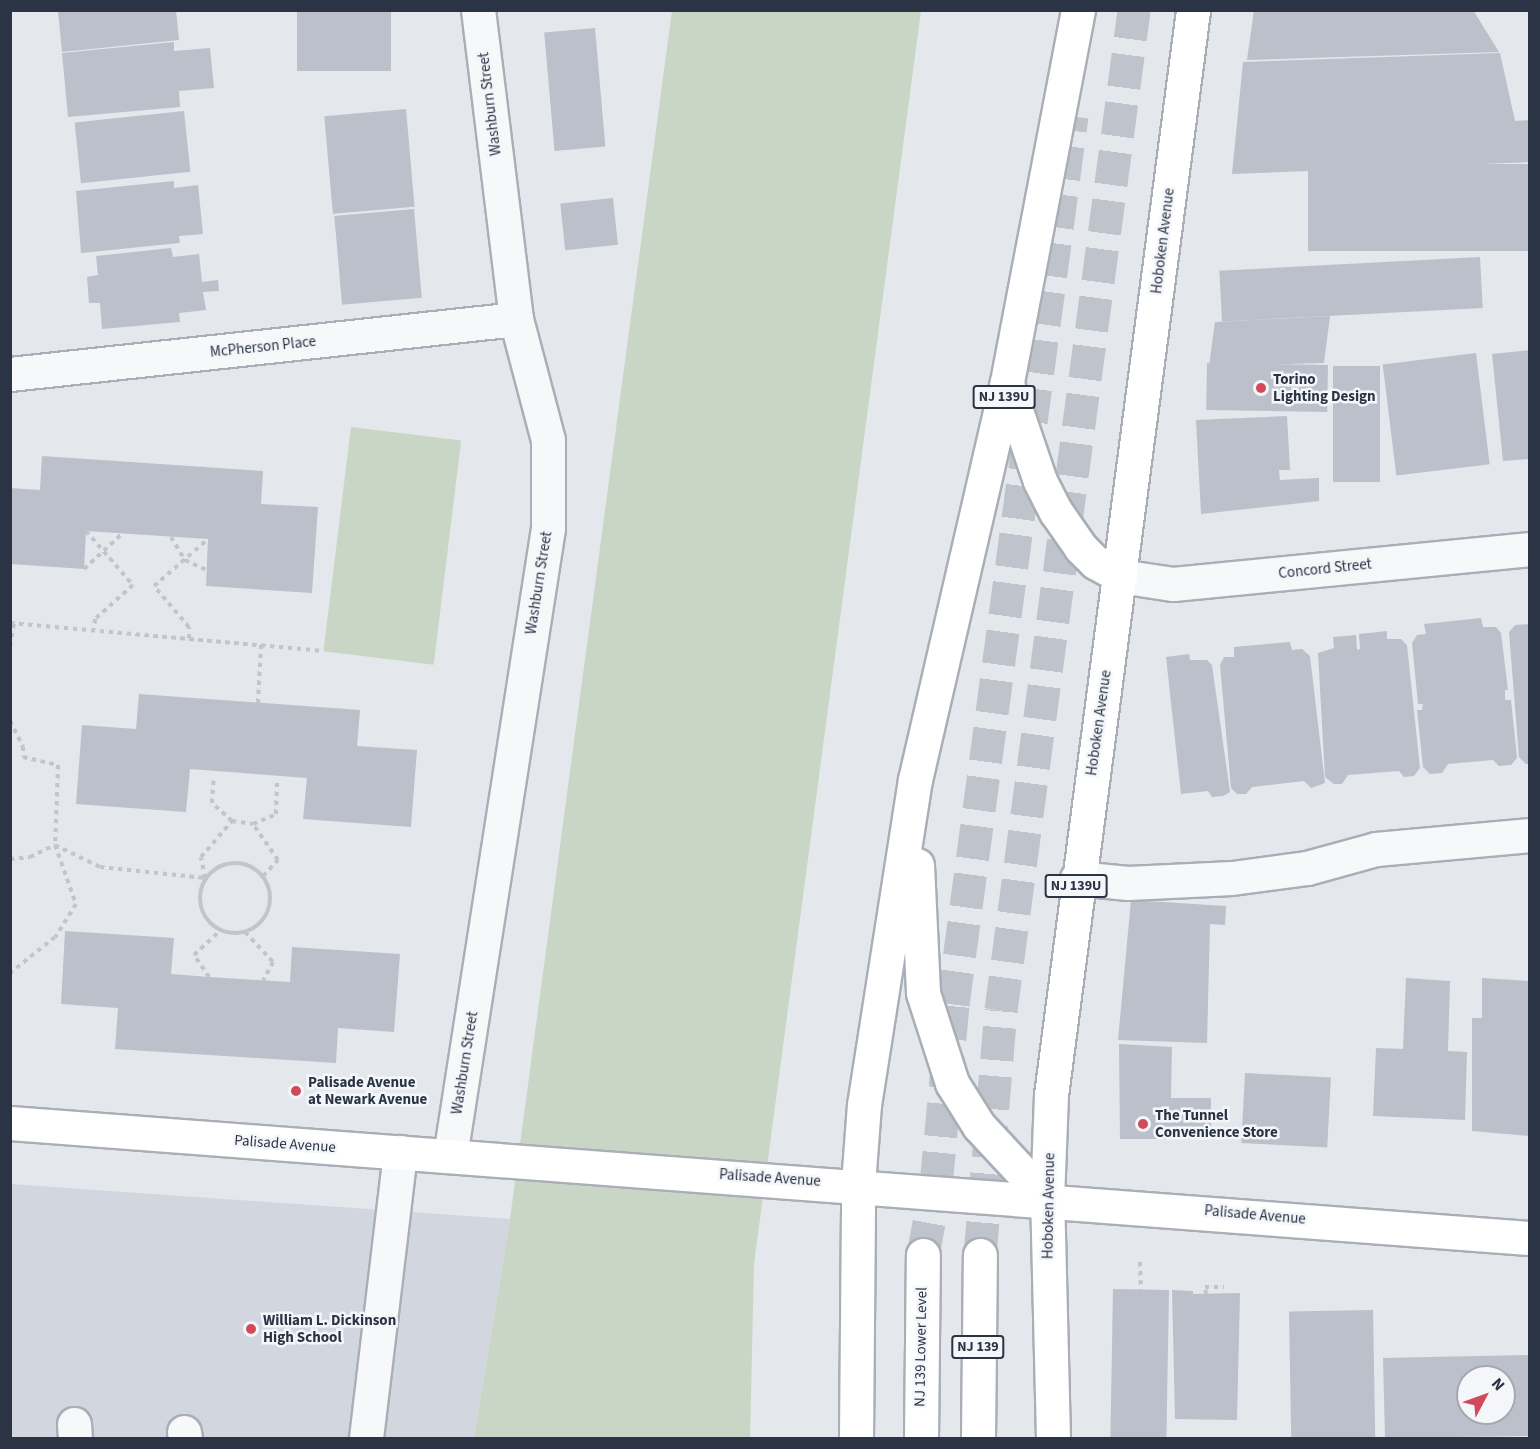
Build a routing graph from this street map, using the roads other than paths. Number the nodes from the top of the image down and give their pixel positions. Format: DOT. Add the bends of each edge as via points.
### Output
graph roads {
  1 [pos="478,10"];
  2 [pos="1078,10"];
  3 [pos="1193,10"];
  4 [pos="516,319"];
  5 [pos="10,374"];
  6 [pos="1007,382"];
  7 [pos="1530,549"];
  8 [pos="1120,576"];
  9 [pos="915,780"];
  10 [pos="1530,835"];
  11 [pos="1077,878"];
  12 [pos="10,1123"];
  13 [pos="400,1152"];
  14 [pos="450,1156"];
  15 [pos="858,1184"];
  16 [pos="1047,1198"];
  17 [pos="1530,1238"];
  18 [pos="922,1255"];
  19 [pos="980,1255"];
  20 [pos="366,1438"];
  21 [pos="856,1438"];
  22 [pos="921,1438"];
  23 [pos="978,1438"];
  24 [pos="1053,1438"];
  1 -- 4 [label="street, Washburn Street"];
  2 -- 6 [label="main road, NJ 139U"];
  3 -- 8 [label="main road, Hoboken Avenue / NJ 139U"];
  4 -- 5 [label="street, McPherson Place"];
  4 -- 14 [label="street, Washburn Street" via="548,440 548,528"];
  6 -- 8 [label="main road" via="1040,482 1056,512 1080,548"];
  6 -- 9 [label="main road, NJ 139U"];
  7 -- 8 [label="street, Concord Street" via="1173,584"];
  8 -- 11 [label="main road, Hoboken Avenue / NJ 139U"];
  9 -- 15 [label="main road, NJ 139U" via="864,1105"];
  9 -- 16 [label="main road" via="919,965 937,1041 965,1107"];
  10 -- 11 [label="street" via="1376,849 1307,868 1232,878 1128,883"];
  11 -- 16 [label="main road, Hoboken Avenue / NJ 139U" via="1051,1095"];
  12 -- 13 [label="main road, Palisade Avenue"];
  13 -- 14 [label="main road, Palisade Avenue"];
  13 -- 20 [label="street"];
  14 -- 15 [label="main road, Palisade Avenue"];
  15 -- 16 [label="main road, Palisade Avenue"];
  15 -- 21 [label="main road, NJ 139U"];
  16 -- 17 [label="main road, Palisade Avenue"];
  16 -- 24 [label="main road, Hoboken Avenue / NJ 139U"];
  18 -- 22 [label="main road, NJ 139 Lower Level"];
  19 -- 23 [label="main road, NJ 139"];
}
